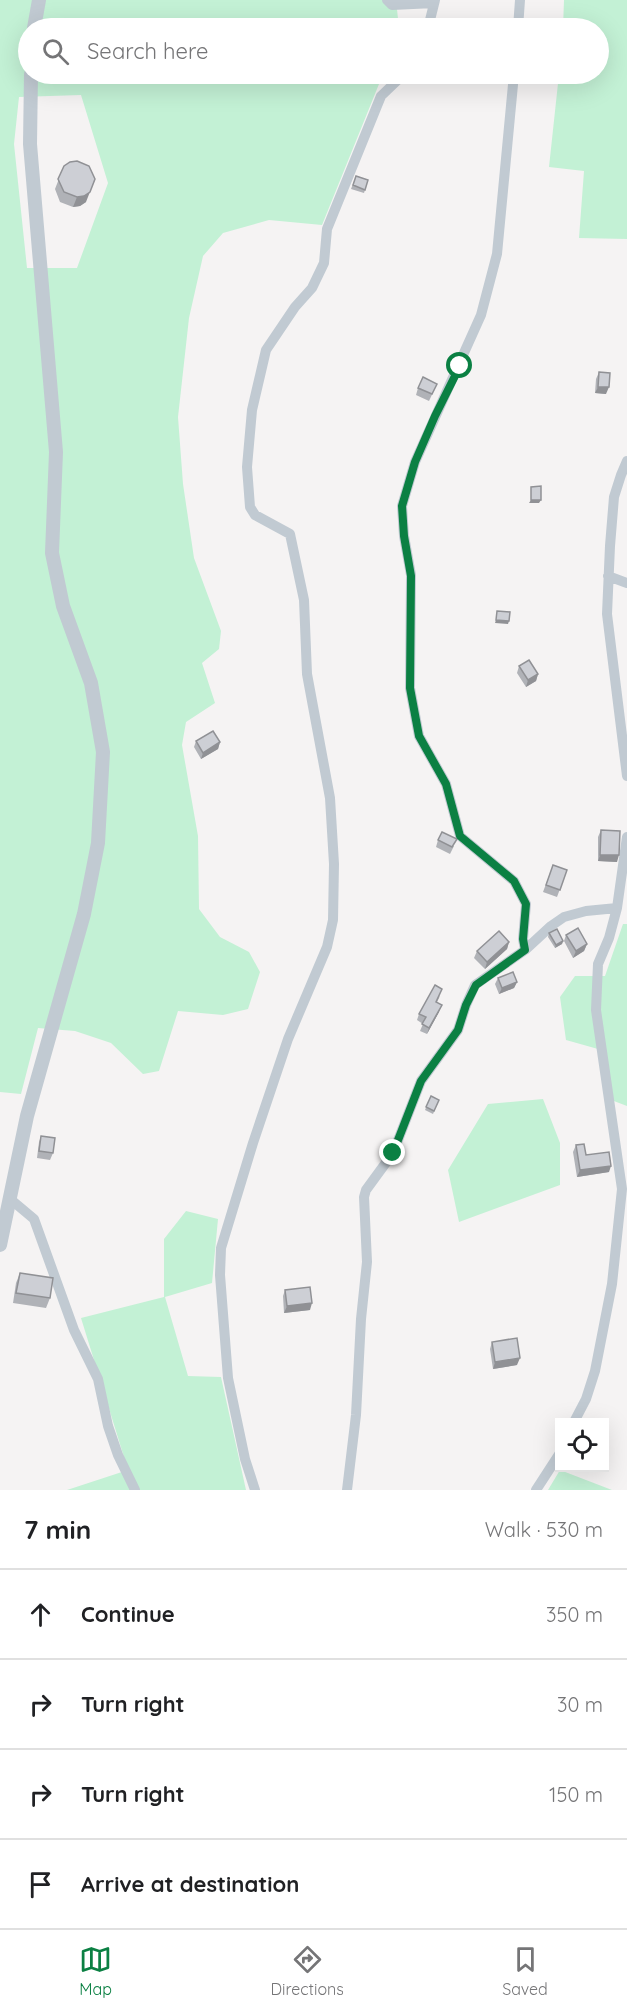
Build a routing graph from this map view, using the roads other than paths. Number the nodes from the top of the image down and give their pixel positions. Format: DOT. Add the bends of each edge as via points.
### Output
graph roads {
  1 [pos="39,0"];
  2 [pos="387,0"];
  3 [pos="520,0"];
  4 [pos="434,2"];
  5 [pos="36,18"];
  6 [pos="430,18"];
  7 [pos="519,18"];
  8 [pos="31,84"];
  9 [pos="394,84"];
  10 [pos="513,84"];
  11 [pos="627,461"];
  12 [pos="608,576"];
  13 [pos="627,583"];
  14 [pos="627,776"];
  15 [pos="627,837"];
  16 [pos="617,908"];
  17 [pos="525,950"];
  18 [pos="9,1198"];
  19 [pos="0,1245"];
  20 [pos="576,1418"];
  21 [pos="555,1461"];
  22 [pos="135,1490"];
  23 [pos="255,1490"];
  24 [pos="347,1490"];
  25 [pos="536,1490"];
  1 -- 5 [label="street"];
  2 -- 4 [label="street" via="392,5"];
  3 -- 7 [label="street"];
  4 -- 6 [label="street"];
  8 -- 18 [label="street" via="30,144 56,452 52,553 63,606 90,683 103,753 98,843 84,914 27,1116"];
  9 -- 23 [label="street" via="381,96 327,230 324,263 312,288 266,350 252,410 250,507 255,515 290,534 304,600 307,674 330,798 334,864 333,920 327,947 288,1039 221,1248 228,1378"];
  10 -- 17 [label="street" via="497,254 481,315 415,462 402,506 411,576 410,688 419,736 446,784 460,836 514,881 526,904"];
  11 -- 12 [label="street" via="615,497"];
  12 -- 13 [label="street"];
  12 -- 14 [label="street" via="607,614"];
  15 -- 16 [label="street"];
  16 -- 17 [label="street" via="564,917"];
  16 -- 20 [label="street" via="598,964 596,1010 622,1189 612,1284 594,1371"];
  17 -- 24 [label="street" via="476,985 458,1030 421,1081 393,1153 366,1190 367,1262"];
  18 -- 19 [label="street"];
  18 -- 22 [label="street" via="34,1219 74,1330 98,1379 108,1426"];
  21 -- 25 [label="street"];
}
